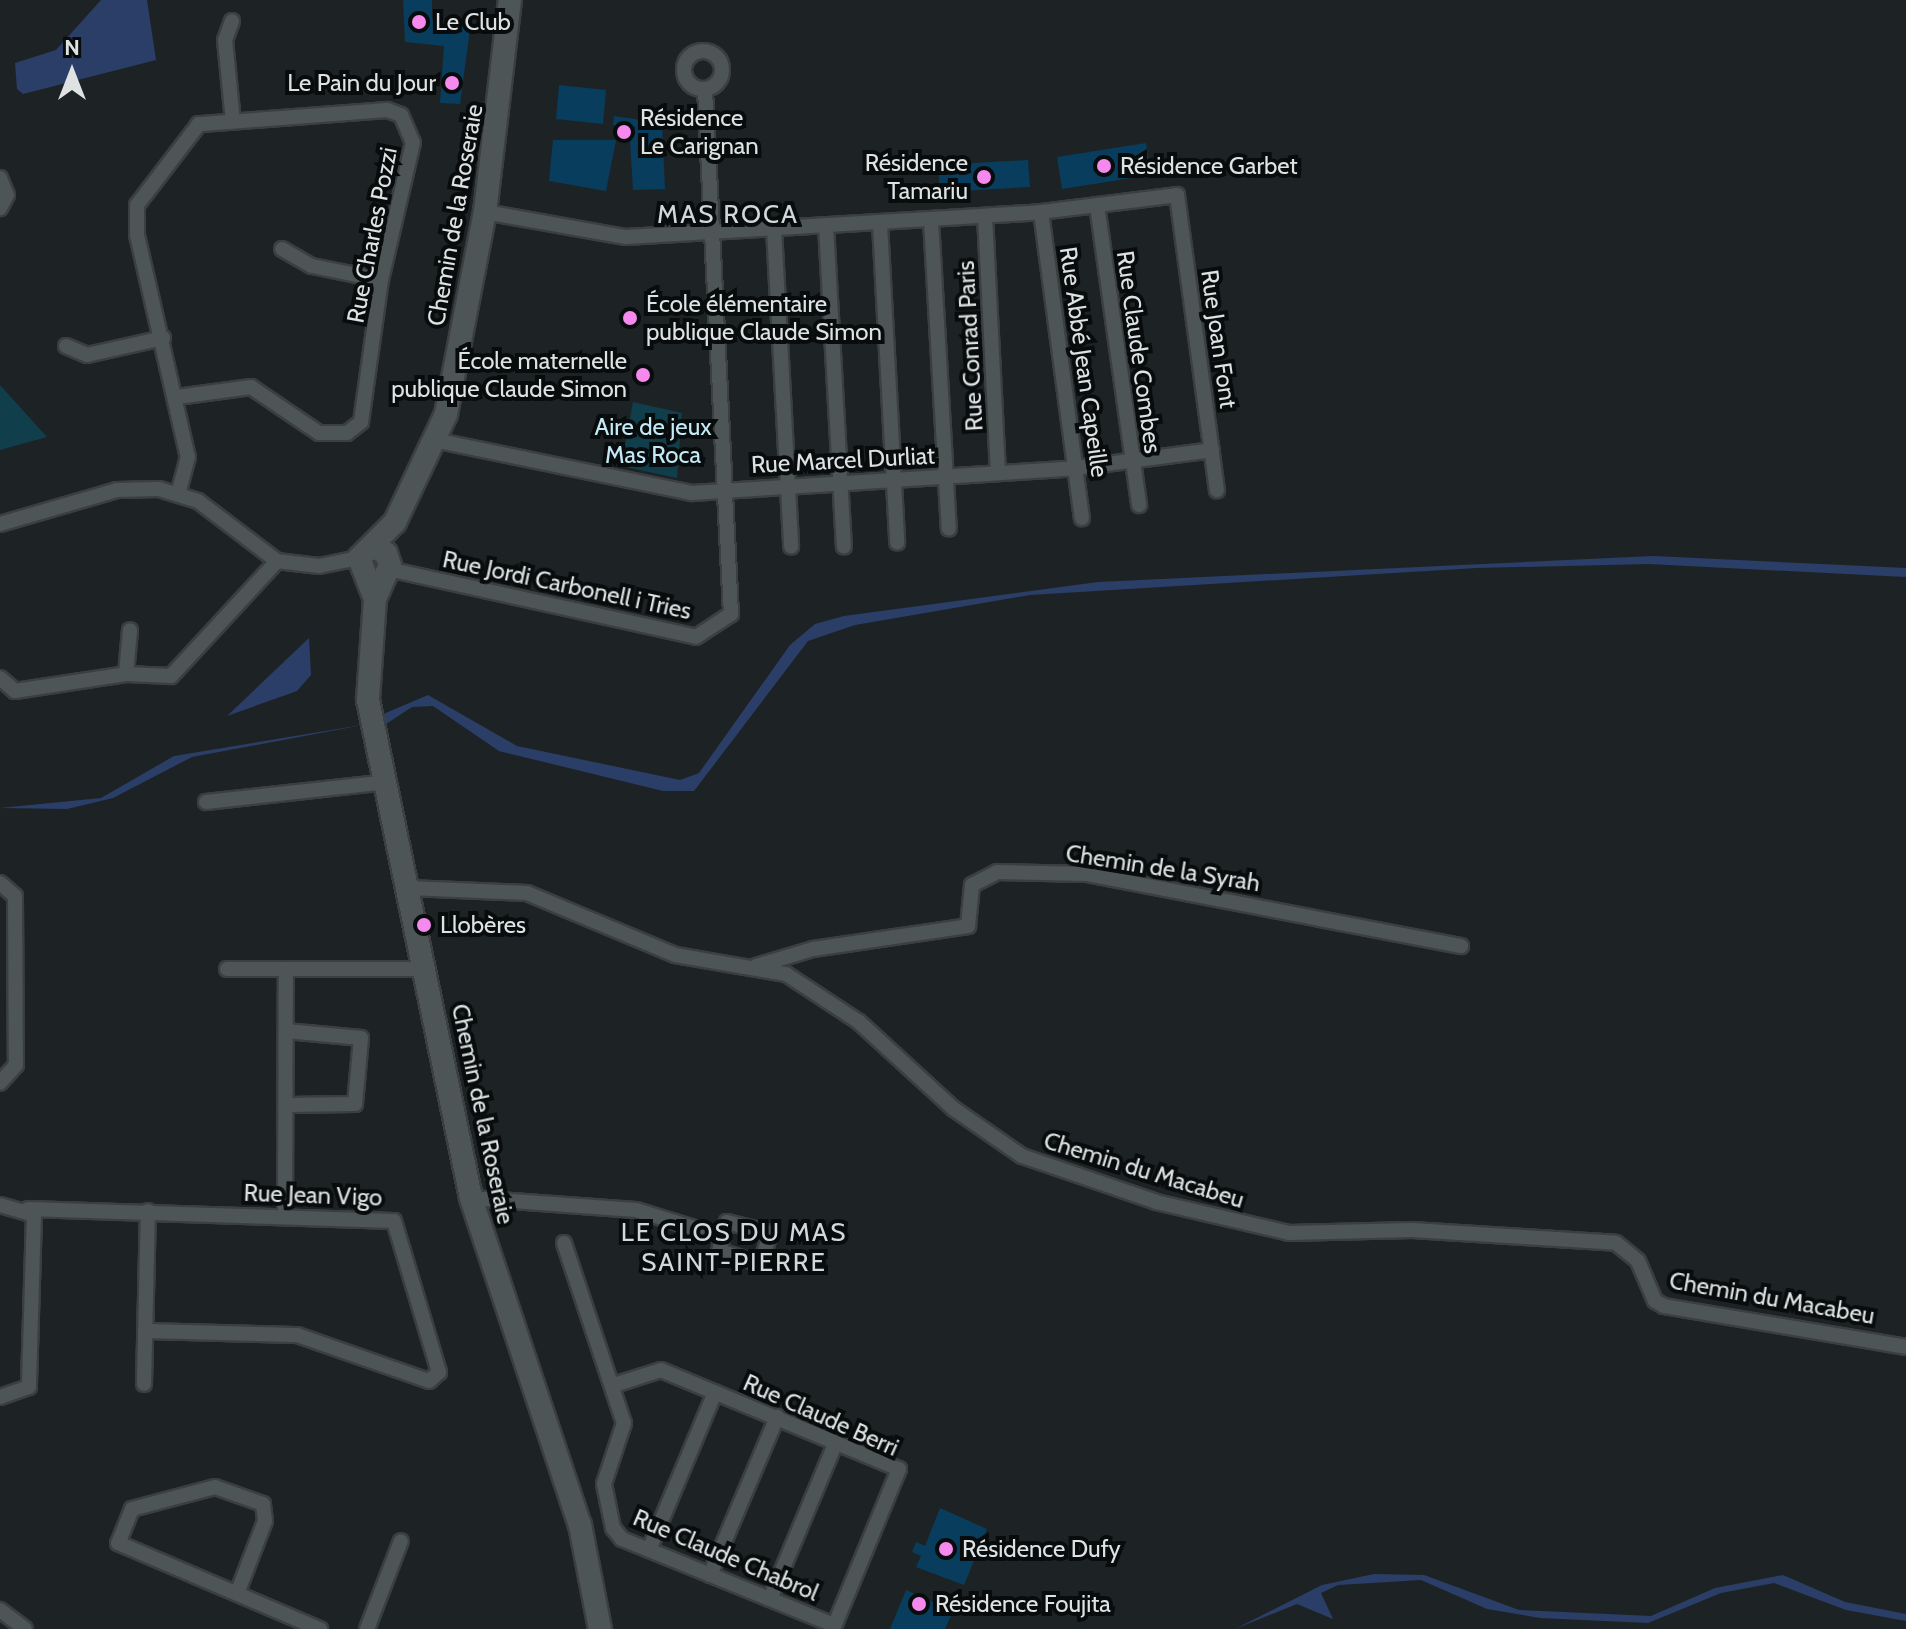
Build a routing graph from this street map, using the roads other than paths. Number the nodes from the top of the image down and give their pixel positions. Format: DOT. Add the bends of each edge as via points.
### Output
graph roads {
  1 [pos="510,0"];
  2 [pos="232,21"];
  3 [pos="705,89"];
  4 [pos="233,121"];
  5 [pos="0,178"];
  6 [pos="1097,205"];
  7 [pos="0,208"];
  8 [pos="485,212"];
  9 [pos="1041,212"];
  10 [pos="985,216"];
  11 [pos="931,220"];
  12 [pos="880,224"];
  13 [pos="826,226"];
  14 [pos="774,229"];
  15 [pos="711,233"];
  16 [pos="282,249"];
  17 [pos="381,280"];
  18 [pos="163,338"];
  19 [pos="66,346"];
  20 [pos="177,397"];
  21 [pos="434,440"];
  22 [pos="1212,450"];
  23 [pos="1132,461"];
  24 [pos="1076,468"];
  25 [pos="998,473"];
  26 [pos="945,476"];
  27 [pos="893,479"];
  28 [pos="840,482"];
  29 [pos="788,485"];
  30 [pos="727,488"];
  31 [pos="1217,490"];
  32 [pos="178,494"];
  33 [pos="1139,505"];
  34 [pos="1082,518"];
  35 [pos="0,524"];
  36 [pos="949,528"];
  37 [pos="897,543"];
  38 [pos="844,546"];
  39 [pos="791,547"];
  40 [pos="277,561"];
  41 [pos="369,565"];
  42 [pos="130,630"];
  43 [pos="126,674"];
  44 [pos="1,684"];
  45 [pos="386,782"];
  46 [pos="206,802"];
  47 [pos="0,883"];
  48 [pos="409,888"];
  49 [pos="1461,946"];
  50 [pos="755,967"];
  51 [pos="227,969"];
  52 [pos="427,969"];
  53 [pos="286,970"];
  54 [pos="286,1031"];
  55 [pos="0,1083"];
  56 [pos="286,1105"];
  57 [pos="471,1198"];
  58 [pos="0,1205"];
  59 [pos="28,1209"];
  60 [pos="148,1211"];
  61 [pos="285,1216"];
  62 [pos="723,1237"];
  63 [pos="564,1243"];
  64 [pos="145,1331"];
  65 [pos="1906,1347"];
  66 [pos="144,1384"];
  67 [pos="614,1385"];
  68 [pos="715,1392"];
  69 [pos="0,1397"];
  70 [pos="777,1417"];
  71 [pos="836,1442"];
  72 [pos="401,1541"];
  73 [pos="649,1550"];
  74 [pos="710,1575"];
  75 [pos="238,1591"];
  76 [pos="770,1599"];
  77 [pos="0,1610"];
  78 [pos="833,1627"];
  79 [pos="25,1629"];
  80 [pos="320,1629"];
  81 [pos="367,1629"];
  82 [pos="600,1629"];
  1 -- 8 [label="street, Chemin de la Roseraie"];
  2 -- 4 [label="street" via="225,40"];
  3 -- 15 [label="street, Rue Jordi Carbonell i Tries"];
  4 -- 17 [label="street, Rue Charles Pozzi" via="387,110 401,115 413,143"];
  4 -- 18 [label="street, Rue Charles Pozzi" via="191,130 133,216"];
  5 -- 7 [label="street" via="7,195"];
  6 -- 9 [label="street"];
  6 -- 22 [label="street, Rue Joan Font" via="1177,195"];
  6 -- 23 [label="street, Rue Claude Combes"];
  8 -- 15 [label="street" via="626,237"];
  8 -- 21 [label="street, Chemin de la Roseraie" via="446,414"];
  9 -- 10 [label="street"];
  9 -- 24 [label="street, Rue Abbé Jean Capeille"];
  10 -- 11 [label="street"];
  10 -- 25 [label="street, Rue Conrad Paris"];
  11 -- 12 [label="street"];
  11 -- 26 [label="street"];
  12 -- 13 [label="street"];
  12 -- 27 [label="street"];
  13 -- 14 [label="street"];
  13 -- 28 [label="street"];
  14 -- 15 [label="street"];
  14 -- 29 [label="street"];
  15 -- 30 [label="street, Rue Jordi Carbonell i Tries"];
  16 -- 17 [label="street" via="312,266"];
  17 -- 20 [label="street, Rue Charles Pozzi" via="369,409 347,433 304,426 251,387"];
  18 -- 19 [label="street" via="87,355"];
  18 -- 20 [label="street, Rue Charles Pozzi"];
  20 -- 32 [label="street, Rue Charles Pozzi" via="188,457"];
  21 -- 30 [label="street, Rue Marcel Durliat" via="692,493"];
  21 -- 41 [label="street, Chemin de la Roseraie"];
  22 -- 23 [label="street, Rue Marcel Durliat"];
  22 -- 31 [label="street, Rue Joan Font"];
  23 -- 24 [label="street, Rue Marcel Durliat"];
  23 -- 33 [label="street, Rue Claude Combes"];
  24 -- 25 [label="street, Rue Marcel Durliat"];
  24 -- 34 [label="street, Rue Abbé Jean Capeille"];
  25 -- 26 [label="street, Rue Marcel Durliat"];
  26 -- 27 [label="street, Rue Marcel Durliat"];
  26 -- 36 [label="street"];
  27 -- 28 [label="street, Rue Marcel Durliat"];
  27 -- 37 [label="street"];
  28 -- 29 [label="street, Rue Marcel Durliat"];
  28 -- 38 [label="street"];
  29 -- 30 [label="street, Rue Marcel Durliat"];
  29 -- 39 [label="street"];
  30 -- 41 [label="street, Rue Jordi Carbonell i Tries" via="731,614 696,637"];
  32 -- 35 [label="street" via="117,490"];
  32 -- 40 [label="street"];
  40 -- 41 [label="street"];
  40 -- 43 [label="street" via="187,667 171,676"];
  41 -- 45 [label="street, Chemin de la Roseraie" via="375,599 368,700"];
  42 -- 43 [label="street"];
  43 -- 44 [label="street" via="15,691"];
  45 -- 46 [label="street"];
  45 -- 48 [label="street, Chemin de la Roseraie"];
  47 -- 55 [label="street" via="15,896 16,1065"];
  48 -- 50 [label="street, Chemin du Macabeu" via="527,893 675,955"];
  48 -- 52 [label="street, Chemin de la Roseraie"];
  49 -- 50 [label="street, Chemin de la Syrah" via="1117,879 1010,872 972,885 968,926 813,949"];
  50 -- 65 [label="street, Chemin du Macabeu" via="813,987 978,1127 1022,1156 1072,1175 1289,1233 1412,1230 1616,1243 1638,1261 1655,1301 1664,1306"];
  51 -- 53 [label="street"];
  52 -- 53 [label="street"];
  52 -- 57 [label="street, Chemin de la Roseraie"];
  53 -- 54 [label="street"];
  54 -- 56 [label="street"];
  54 -- 56 [label="street" via="361,1038 355,1104"];
  56 -- 61 [label="street"];
  57 -- 62 [label="street" via="636,1210"];
  57 -- 82 [label="street, Chemin de la Roseraie" via="580,1525"];
  58 -- 59 [label="street, Rue Jean Vigo"];
  59 -- 60 [label="street, Rue Jean Vigo"];
  59 -- 69 [label="street" via="34,1215 29,1387"];
  60 -- 61 [label="street, Rue Jean Vigo"];
  60 -- 64 [label="street"];
  61 -- 64 [label="street, Rue Jean Vigo" via="394,1221 440,1361 437,1377 414,1377 369,1354 297,1335"];
  63 -- 67 [label="street, Rue Claude Chabrol"];
  64 -- 66 [label="street"];
  67 -- 68 [label="street, Rue Claude Berri" via="661,1370"];
  67 -- 73 [label="street, Rue Claude Chabrol" via="624,1423 603,1497 622,1539"];
  68 -- 70 [label="street, Rue Claude Berri"];
  68 -- 73 [label="street"];
  70 -- 71 [label="street, Rue Claude Berri"];
  70 -- 74 [label="street"];
  71 -- 76 [label="street"];
  71 -- 78 [label="street, Rue Claude Berri" via="899,1469"];
  72 -- 81 [label="street"];
  73 -- 74 [label="street, Rue Claude Chabrol"];
  74 -- 76 [label="street, Rue Claude Chabrol"];
  75 -- 75 [label="street" via="118,1543 132,1509 215,1487 263,1504 265,1521"];
  75 -- 80 [label="street"];
  76 -- 78 [label="street, Rue Claude Chabrol"];
  77 -- 79 [label="street"];
}
